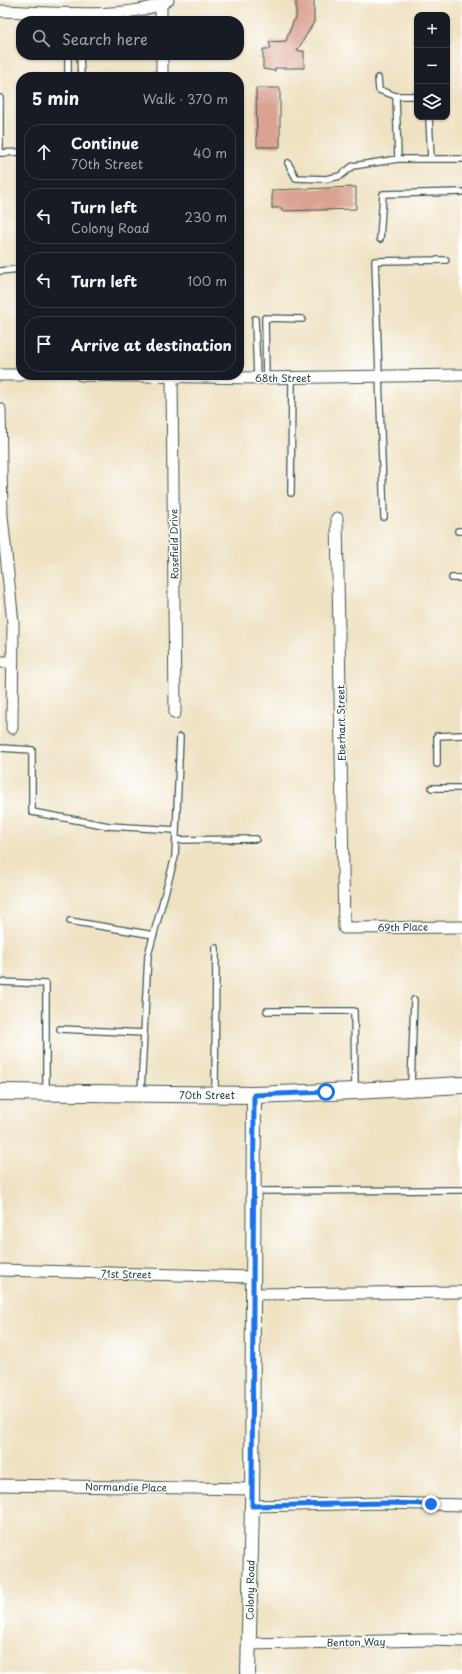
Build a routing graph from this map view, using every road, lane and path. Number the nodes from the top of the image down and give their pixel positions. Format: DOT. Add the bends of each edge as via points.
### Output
graph roads {
  1 [pos="164,2"];
  2 [pos="0,11"];
  3 [pos="62,16"];
  4 [pos="87,16"];
  5 [pos="162,16"];
  6 [pos="68,60"];
  7 [pos="80,60"];
  8 [pos="162,60"];
  9 [pos="68,72"];
  10 [pos="80,72"];
  11 [pos="162,72"];
  12 [pos="378,78"];
  13 [pos="396,96"];
  14 [pos="414,96"];
  15 [pos="0,98"];
  16 [pos="429,120"];
  17 [pos="16,152"];
  18 [pos="1,153"];
  19 [pos="398,159"];
  20 [pos="431,159"];
  21 [pos="462,159"];
  22 [pos="288,163"];
  23 [pos="462,192"];
  24 [pos="380,239"];
  25 [pos="446,260"];
  26 [pos="16,270"];
  27 [pos="0,272"];
  28 [pos="255,319"];
  29 [pos="302,319"];
  30 [pos="0,375"];
  31 [pos="16,375"];
  32 [pos="462,375"];
  33 [pos="380,377"];
  34 [pos="244,378"];
  35 [pos="261,378"];
  36 [pos="292,378"];
  37 [pos="172,380"];
  38 [pos="0,409"];
  39 [pos="290,493"];
  40 [pos="384,517"];
  41 [pos="338,518"];
  42 [pos="452,578"];
  43 [pos="462,578"];
  44 [pos="0,662"];
  45 [pos="12,662"];
  46 [pos="175,713"];
  47 [pos="12,728"];
  48 [pos="462,735"];
  49 [pos="180,738"];
  50 [pos="0,748"];
  51 [pos="437,764"];
  52 [pos="432,788"];
  53 [pos="462,788"];
  54 [pos="176,830"];
  55 [pos="256,839"];
  56 [pos="176,840"];
  57 [pos="70,921"];
  58 [pos="462,927"];
  59 [pos="344,928"];
  60 [pos="154,935"];
  61 [pos="216,948"];
  62 [pos="0,982"];
  63 [pos="414,1000"];
  64 [pos="267,1011"];
  65 [pos="60,1029"];
  66 [pos="144,1033"];
  67 [pos="462,1085"];
  68 [pos="411,1088"];
  69 [pos="355,1091"];
  70 [pos="0,1092"];
  71 [pos="46,1093"];
  72 [pos="141,1094"];
  73 [pos="214,1095"];
  74 [pos="254,1095"];
  75 [pos="462,1190"];
  76 [pos="252,1191"];
  77 [pos="0,1270"];
  78 [pos="252,1277"];
  79 [pos="462,1292"];
  80 [pos="252,1294"];
  81 [pos="0,1485"];
  82 [pos="251,1489"];
  83 [pos="462,1505"];
  84 [pos="252,1506"];
  85 [pos="462,1641"];
  86 [pos="250,1644"];
  87 [pos="248,1674"];
  1 -- 4 [label="street" via="126,13"];
  1 -- 5 [label="street"];
  2 -- 3 [label="street"];
  6 -- 9 [label="lane"];
  7 -- 10 [label="lane"];
  8 -- 11 [label="street"];
  12 -- 13 [label="lane" via="379,90"];
  13 -- 14 [label="lane"];
  13 -- 19 [label="lane"];
  15 -- 18 [label="lane"];
  16 -- 20 [label="lane"];
  17 -- 18 [label="lane"];
  19 -- 20 [label="lane"];
  19 -- 22 [label="lane" via="353,166 340,176 326,179 296,178"];
  20 -- 21 [label="lane"];
  23 -- 24 [label="lane" via="384,194"];
  25 -- 33 [label="lane" via="375,262"];
  26 -- 27 [label="lane"];
  28 -- 35 [label="lane"];
  29 -- 35 [label="lane" via="265,318"];
  30 -- 31 [label="street"];
  32 -- 33 [label="street, 68th Street"];
  33 -- 36 [label="street, 68th Street"];
  33 -- 40 [label="lane"];
  34 -- 35 [label="street, 68th Street"];
  35 -- 36 [label="street, 68th Street"];
  36 -- 39 [label="lane"];
  37 -- 46 [label="street, Rosefield Drive"];
  38 -- 45 [label="street" via="2,516 13,623"];
  41 -- 59 [label="street, Eberhart Street"];
  42 -- 43 [label="lane"];
  44 -- 45 [label="street"];
  45 -- 47 [label="street"];
  48 -- 51 [label="lane" via="437,736"];
  49 -- 54 [label="lane"];
  50 -- 54 [label="lane" via="32,750 32,812 109,826"];
  52 -- 53 [label="lane"];
  54 -- 56 [label="lane"];
  55 -- 56 [label="lane"];
  56 -- 60 [label="lane" via="175,857"];
  57 -- 60 [label="lane"];
  58 -- 59 [label="street, 69th Place"];
  60 -- 66 [label="lane" via="148,955"];
  61 -- 73 [label="lane"];
  62 -- 71 [label="lane" via="46,984"];
  63 -- 68 [label="lane"];
  64 -- 69 [label="lane" via="354,1011"];
  65 -- 66 [label="lane"];
  66 -- 72 [label="lane"];
  67 -- 68 [label="main road, 70th Street"];
  68 -- 69 [label="main road, 70th Street"];
  69 -- 74 [label="main road, 70th Street"];
  70 -- 71 [label="main road, 70th Street"];
  71 -- 72 [label="main road, 70th Street"];
  72 -- 73 [label="main road, 70th Street"];
  73 -- 74 [label="main road, 70th Street"];
  74 -- 76 [label="street"];
  75 -- 76 [label="lane"];
  76 -- 78 [label="street"];
  77 -- 78 [label="street, 71st Street"];
  78 -- 80 [label="street"];
  79 -- 80 [label="street"];
  80 -- 82 [label="street"];
  81 -- 82 [label="street, Normandie Place"];
  82 -- 84 [label="street, Colony Road"];
  83 -- 84 [label="street" via="383,1503"];
  84 -- 86 [label="street, Colony Road"];
  85 -- 86 [label="street, Benton Way"];
  86 -- 87 [label="street, Colony Road"];
}
